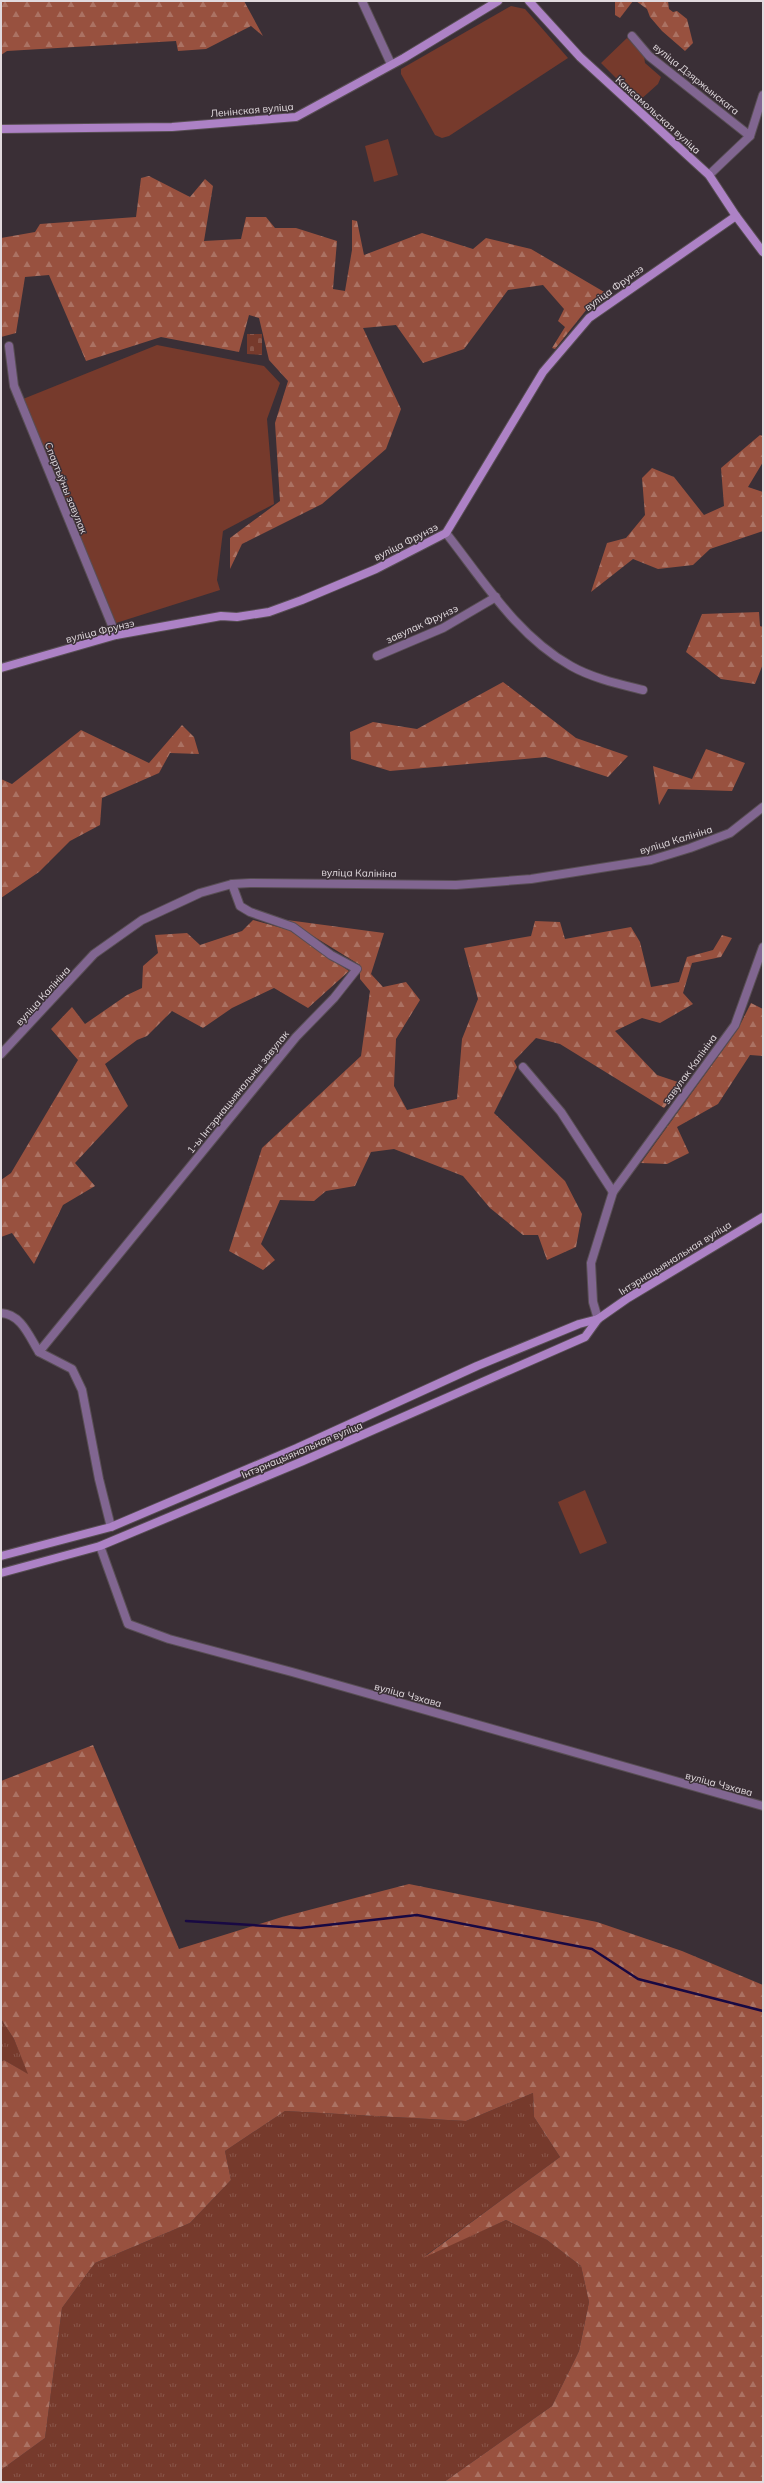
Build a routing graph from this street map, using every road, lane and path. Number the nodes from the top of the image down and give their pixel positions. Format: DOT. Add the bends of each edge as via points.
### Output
graph roads {
  1 [pos="362,1"];
  2 [pos="498,1"];
  3 [pos="529,1"];
  4 [pos="632,36"];
  5 [pos="391,64"];
  6 [pos="763,95"];
  7 [pos="1,129"];
  8 [pos="750,136"];
  9 [pos="709,175"];
  10 [pos="736,216"];
  11 [pos="763,252"];
  12 [pos="10,346"];
  13 [pos="446,533"];
  14 [pos="496,597"];
  15 [pos="116,635"];
  16 [pos="377,656"];
  17 [pos="1,668"];
  18 [pos="643,690"];
  19 [pos="763,807"];
  20 [pos="232,884"];
  21 [pos="763,947"];
  22 [pos="1,1054"];
  23 [pos="523,1067"];
  24 [pos="614,1192"];
  25 [pos="763,1217"];
  26 [pos="1,1313"];
  27 [pos="598,1319"];
  28 [pos="39,1352"];
  29 [pos="298,1448"];
  30 [pos="303,1461"];
  31 [pos="111,1527"];
  32 [pos="95,1531"];
  33 [pos="100,1546"];
  34 [pos="1,1556"];
  35 [pos="1,1574"];
  36 [pos="763,1806"];
  1 -- 5 [label="street"];
  2 -- 5 [label="main road, Ленінская вуліца"];
  3 -- 9 [label="main road, Камсамольская вуліца" via="580,57"];
  4 -- 8 [label="street, вуліца Дзяржынскага" via="648,56"];
  5 -- 7 [label="main road, Ленінская вуліца" via="311,111 296,117 172,127"];
  6 -- 8 [label="street"];
  8 -- 9 [label="street"];
  9 -- 10 [label="main road, Камсамольская вуліца"];
  10 -- 11 [label="main road, Камсамольская вуліца"];
  10 -- 13 [label="main road, вуліца Фрунзэ" via="589,318 543,372"];
  12 -- 15 [label="street, Спартыўны завулак" via="14,386"];
  13 -- 14 [label="street"];
  13 -- 15 [label="main road, вуліца Фрунзэ" via="376,569 269,612 237,617 221,616"];
  14 -- 16 [label="street, завулак Фрунзэ" via="443,628"];
  14 -- 18 [label="street" via="534,641 571,666 606,680"];
  15 -- 17 [label="main road, вуліца Фрунзэ"];
  19 -- 20 [label="street, вуліца Калініна" via="730,833 684,850 651,860 531,879 456,885 282,882"];
  20 -- 22 [label="street, вуліца Калініна" via="200,893 142,920 94,954"];
  20 -- 28 [label="street, 1-ы Інтэрнацыянальны завулак" via="240,906 293,927 331,955 357,969 334,998 296,1037"];
  21 -- 24 [label="street, завулак Калініна" via="735,1025"];
  23 -- 24 [label="street" via="561,1112"];
  24 -- 27 [label="street, завулак Калініна" via="591,1263 593,1302"];
  25 -- 27 [label="main road, Інтэрнацыянальная вуліца" via="634,1293"];
  26 -- 28 [label="street" via="9,1313 18,1320"];
  27 -- 29 [label="main road, Інтэрнацыянальная вуліца" via="579,1324 477,1366"];
  27 -- 30 [label="main road, Інтэрнацыянальная вуліца" via="585,1337"];
  28 -- 31 [label="street" via="72,1369 82,1390"];
  29 -- 30 [label="main road"];
  29 -- 31 [label="main road, Інтэрнацыянальная вуліца"];
  30 -- 33 [label="main road, Інтэрнацыянальная вуліца"];
  31 -- 32 [label="main road, Інтэрнацыянальная вуліца"];
  32 -- 33 [label="main road"];
  32 -- 34 [label="main road, Інтэрнацыянальная вуліца"];
  33 -- 35 [label="main road, Інтэрнацыянальная вуліца"];
  33 -- 36 [label="street, вуліца Чэхава" via="128,1624 169,1639"];
}
